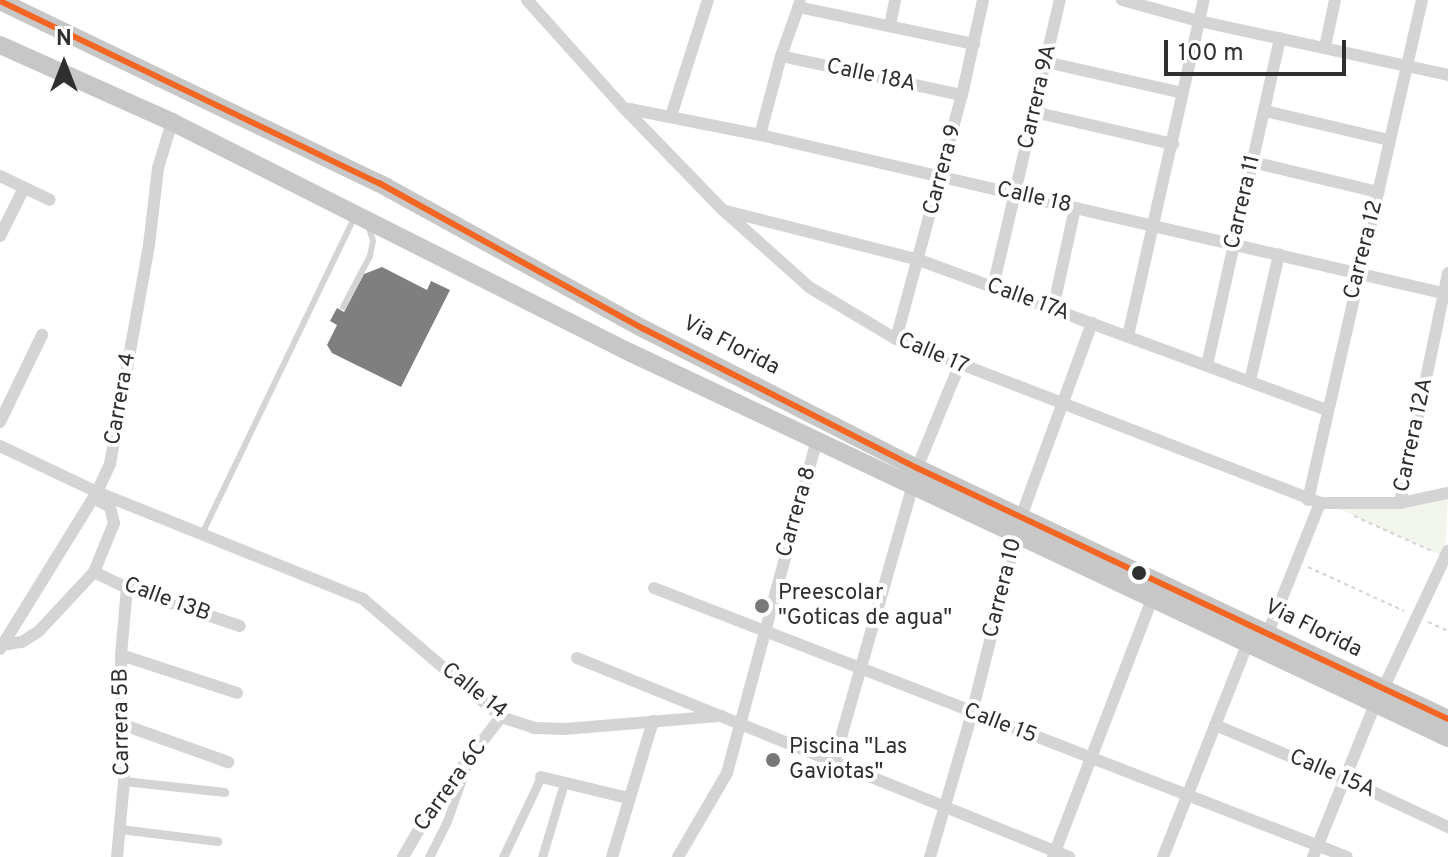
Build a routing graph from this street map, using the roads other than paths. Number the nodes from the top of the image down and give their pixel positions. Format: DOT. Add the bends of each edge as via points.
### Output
graph roads {
  1 [pos="527,0"];
  2 [pos="708,0"];
  3 [pos="895,0"];
  4 [pos="983,0"];
  5 [pos="1060,0"];
  6 [pos="1122,0"];
  7 [pos="1204,0"];
  8 [pos="1335,0"];
  9 [pos="1422,0"];
  10 [pos="0,1"];
  11 [pos="799,4"];
  12 [pos="1199,21"];
  13 [pos="890,26"];
  14 [pos="1280,38"];
  15 [pos="974,44"];
  16 [pos="0,45"];
  17 [pos="1325,47"];
  18 [pos="781,56"];
  19 [pos="1046,62"];
  20 [pos="1407,66"];
  21 [pos="1448,75"];
  22 [pos="1183,93"];
  23 [pos="962,95"];
  24 [pos="624,108"];
  25 [pos="1265,111"];
  26 [pos="1034,112"];
  27 [pos="671,116"];
  28 [pos="172,122"];
  29 [pos="760,135"];
  30 [pos="1389,140"];
  31 [pos="1173,144"];
  32 [pos="1252,162"];
  33 [pos="0,176"];
  34 [pos="941,177"];
  35 [pos="24,188"];
  36 [pos="1378,192"];
  37 [pos="1015,194"];
  38 [pos="50,200"];
  39 [pos="1075,208"];
  40 [pos="723,210"];
  41 [pos="362,218"];
  42 [pos="1154,227"];
  43 [pos="0,236"];
  44 [pos="1232,244"];
  45 [pos="1279,254"];
  46 [pos="919,260"];
  47 [pos="1359,273"];
  48 [pos="1448,273"];
  49 [pos="993,287"];
  50 [pos="1443,293"];
  51 [pos="343,307"];
  52 [pos="1053,309"];
  53 [pos="1092,323"];
  54 [pos="42,335"];
  55 [pos="1128,336"];
  56 [pos="896,339"];
  57 [pos="1207,365"];
  58 [pos="959,366"];
  59 [pos="1250,381"];
  60 [pos="1062,406"];
  61 [pos="1326,410"];
  62 [pos="0,422"];
  63 [pos="817,440"];
  64 [pos="0,446"];
  65 [pos="915,477"];
  66 [pos="1448,493"];
  67 [pos="96,495"];
  68 [pos="1320,503"];
  69 [pos="1400,503"];
  70 [pos="1019,525"];
  71 [pos="202,534"];
  72 [pos="1447,554"];
  73 [pos="94,572"];
  74 [pos="127,588"];
  75 [pos="654,588"];
  76 [pos="1153,597"];
  77 [pos="240,626"];
  78 [pos="764,630"];
  79 [pos="1268,633"];
  80 [pos="1248,642"];
  81 [pos="1,647"];
  82 [pos="121,655"];
  83 [pos="577,658"];
  84 [pos="863,671"];
  85 [pos="237,693"];
  86 [pos="1379,697"];
  87 [pos="972,713"];
  88 [pos="721,716"];
  89 [pos="501,717"];
  90 [pos="1448,719"];
  91 [pos="653,721"];
  92 [pos="739,723"];
  93 [pos="121,724"];
  94 [pos="1215,725"];
  95 [pos="1448,738"];
  96 [pos="1092,760"];
  97 [pos="228,762"];
  98 [pos="468,762"];
  99 [pos="834,762"];
  100 [pos="541,777"];
  101 [pos="1345,779"];
  102 [pos="124,781"];
  103 [pos="564,783"];
  104 [pos="224,792"];
  105 [pos="1187,796"];
  106 [pos="628,798"];
  107 [pos="944,806"];
  108 [pos="1448,827"];
  109 [pos="120,829"];
  110 [pos="217,841"];
  111 [pos="1316,851"];
  112 [pos="1054,854"];
  113 [pos="117,857"];
  114 [pos="403,857"];
  115 [pos="429,857"];
  116 [pos="503,857"];
  117 [pos="542,857"];
  118 [pos="612,857"];
  119 [pos="678,857"];
  120 [pos="930,857"];
  121 [pos="1069,857"];
  122 [pos="1163,857"];
  123 [pos="1347,857"];
  1 -- 24 [label="street, Calle 17"];
  2 -- 27 [label="street"];
  3 -- 13 [label="street"];
  4 -- 15 [label="street, Carrera 9"];
  5 -- 19 [label="street, Carrera 9A"];
  6 -- 12 [label="street"];
  7 -- 12 [label="street"];
  8 -- 17 [label="street"];
  9 -- 20 [label="street, Carrera 12"];
  10 -- 65 [label="main road, Via Florida" via="379,183"];
  11 -- 13 [label="street"];
  11 -- 18 [label="street"];
  12 -- 14 [label="street"];
  12 -- 22 [label="street"];
  13 -- 15 [label="street"];
  14 -- 17 [label="street"];
  14 -- 25 [label="street, Carrera 11"];
  15 -- 23 [label="street, Carrera 9"];
  16 -- 28 [label="main road"];
  17 -- 20 [label="street"];
  18 -- 23 [label="street, Calle 18A"];
  18 -- 29 [label="street"];
  19 -- 22 [label="street"];
  19 -- 26 [label="street, Carrera 9A"];
  20 -- 21 [label="street"];
  20 -- 30 [label="street, Carrera 12"];
  22 -- 31 [label="street"];
  23 -- 34 [label="street, Carrera 9"];
  24 -- 27 [label="street, Calle 18"];
  24 -- 40 [label="street, Calle 17"];
  25 -- 30 [label="street"];
  25 -- 32 [label="street, Carrera 11"];
  26 -- 31 [label="street"];
  26 -- 37 [label="street, Carrera 9A"];
  27 -- 29 [label="street, Calle 18"];
  28 -- 41 [label="main road"];
  28 -- 67 [label="street, Carrera 4" via="158,168 110,464"];
  29 -- 34 [label="street, Calle 18"];
  30 -- 36 [label="street, Carrera 12"];
  31 -- 42 [label="street"];
  32 -- 36 [label="street"];
  32 -- 44 [label="street, Carrera 11"];
  33 -- 35 [label="street"];
  34 -- 37 [label="street, Calle 18"];
  34 -- 46 [label="street, Carrera 9"];
  35 -- 38 [label="street"];
  35 -- 43 [label="street"];
  36 -- 47 [label="street, Carrera 12"];
  37 -- 39 [label="street, Calle 18"];
  37 -- 49 [label="street, Carrera 9A"];
  39 -- 42 [label="street, Calle 18"];
  39 -- 52 [label="street"];
  40 -- 46 [label="street, Calle 17A"];
  40 -- 56 [label="street, Calle 17" via="809,287"];
  41 -- 51 [label="lane" via="372,248"];
  41 -- 63 [label="main road"];
  41 -- 71 [label="lane"];
  42 -- 44 [label="street, Calle 18"];
  42 -- 55 [label="street"];
  44 -- 45 [label="street, Calle 18"];
  44 -- 57 [label="street, Carrera 11"];
  45 -- 47 [label="street, Calle 18"];
  45 -- 59 [label="street"];
  46 -- 49 [label="street, Calle 17A"];
  46 -- 56 [label="street, Carrera 9"];
  47 -- 50 [label="street, Calle 18"];
  47 -- 61 [label="street, Carrera 12"];
  48 -- 50 [label="street, Carrera 12A"];
  49 -- 52 [label="street, Calle 17A"];
  50 -- 69 [label="street, Carrera 12A"];
  52 -- 53 [label="street, Calle 17A"];
  53 -- 55 [label="street, Calle 17A"];
  53 -- 60 [label="street, Carrera 10"];
  54 -- 62 [label="street"];
  55 -- 57 [label="street, Calle 17A"];
  56 -- 58 [label="street, Calle 17"];
  57 -- 59 [label="street, Calle 17A"];
  58 -- 60 [label="street, Calle 17"];
  58 -- 65 [label="street"];
  59 -- 61 [label="street, Calle 17A"];
  60 -- 68 [label="street, Calle 17"];
  60 -- 70 [label="street, Carrera 10"];
  61 -- 68 [label="street, Carrera 12"];
  63 -- 65 [label="main road"];
  63 -- 78 [label="street, Carrera 8"];
  64 -- 67 [label="street, Calle 14"];
  65 -- 70 [label="main road"];
  65 -- 84 [label="street"];
  66 -- 69 [label="street, Calle 17"];
  67 -- 71 [label="street, Calle 14"];
  67 -- 73 [label="street" via="110,507 114,523"];
  67 -- 81 [label="street, Carrera 4"];
  68 -- 69 [label="street, Calle 17"];
  68 -- 79 [label="street, Carrera 12"];
  70 -- 76 [label="main road"];
  70 -- 79 [label="main road, Via Florida"];
  70 -- 87 [label="street, Carrera 10"];
  71 -- 89 [label="street, Calle 14" via="363,599"];
  72 -- 86 [label="street"];
  73 -- 74 [label="street, Calle 13B"];
  73 -- 81 [label="street" via="39,631"];
  74 -- 77 [label="street, Calle 13B"];
  74 -- 82 [label="street, Carrera 5B"];
  75 -- 78 [label="street, Calle 15"];
  76 -- 80 [label="main road"];
  76 -- 96 [label="street"];
  78 -- 84 [label="street, Calle 15"];
  78 -- 92 [label="street, Carrera 8"];
  79 -- 86 [label="main road, Via Florida"];
  80 -- 86 [label="main road"];
  80 -- 94 [label="street"];
  82 -- 85 [label="street"];
  82 -- 93 [label="street, Carrera 5B"];
  83 -- 88 [label="street"];
  84 -- 87 [label="street, Calle 15"];
  84 -- 99 [label="street"];
  86 -- 90 [label="main road, Via Florida"];
  86 -- 95 [label="main road"];
  86 -- 101 [label="street"];
  87 -- 96 [label="street, Calle 15"];
  87 -- 107 [label="street, Carrera 10"];
  88 -- 91 [label="street, Calle 14"];
  88 -- 92 [label="street, Calle 14"];
  89 -- 91 [label="street, Calle 14" via="534,728 565,729"];
  89 -- 98 [label="street, Carrera 6C"];
  91 -- 106 [label="street"];
  92 -- 99 [label="street, Calle 14"];
  92 -- 119 [label="street" via="727,773"];
  93 -- 97 [label="street"];
  93 -- 102 [label="street, Carrera 5B"];
  94 -- 101 [label="street, Calle 15A"];
  94 -- 105 [label="street"];
  96 -- 105 [label="street, Calle 15"];
  96 -- 112 [label="street"];
  98 -- 114 [label="street, Carrera 6C" via="434,804"];
  98 -- 115 [label="street"];
  99 -- 107 [label="street, Calle 14"];
  100 -- 103 [label="street"];
  100 -- 116 [label="street"];
  101 -- 108 [label="street, Calle 15A"];
  101 -- 111 [label="street"];
  102 -- 104 [label="street"];
  102 -- 109 [label="street, Carrera 5B"];
  103 -- 106 [label="street"];
  103 -- 117 [label="street"];
  105 -- 111 [label="street, Calle 15"];
  105 -- 122 [label="street"];
  106 -- 118 [label="street"];
  107 -- 112 [label="street, Calle 14"];
  107 -- 120 [label="street, Carrera 10"];
  109 -- 110 [label="street"];
  109 -- 113 [label="street, Carrera 5B"];
  111 -- 123 [label="street, Calle 15"];
  112 -- 121 [label="street, Calle 14"];
}
